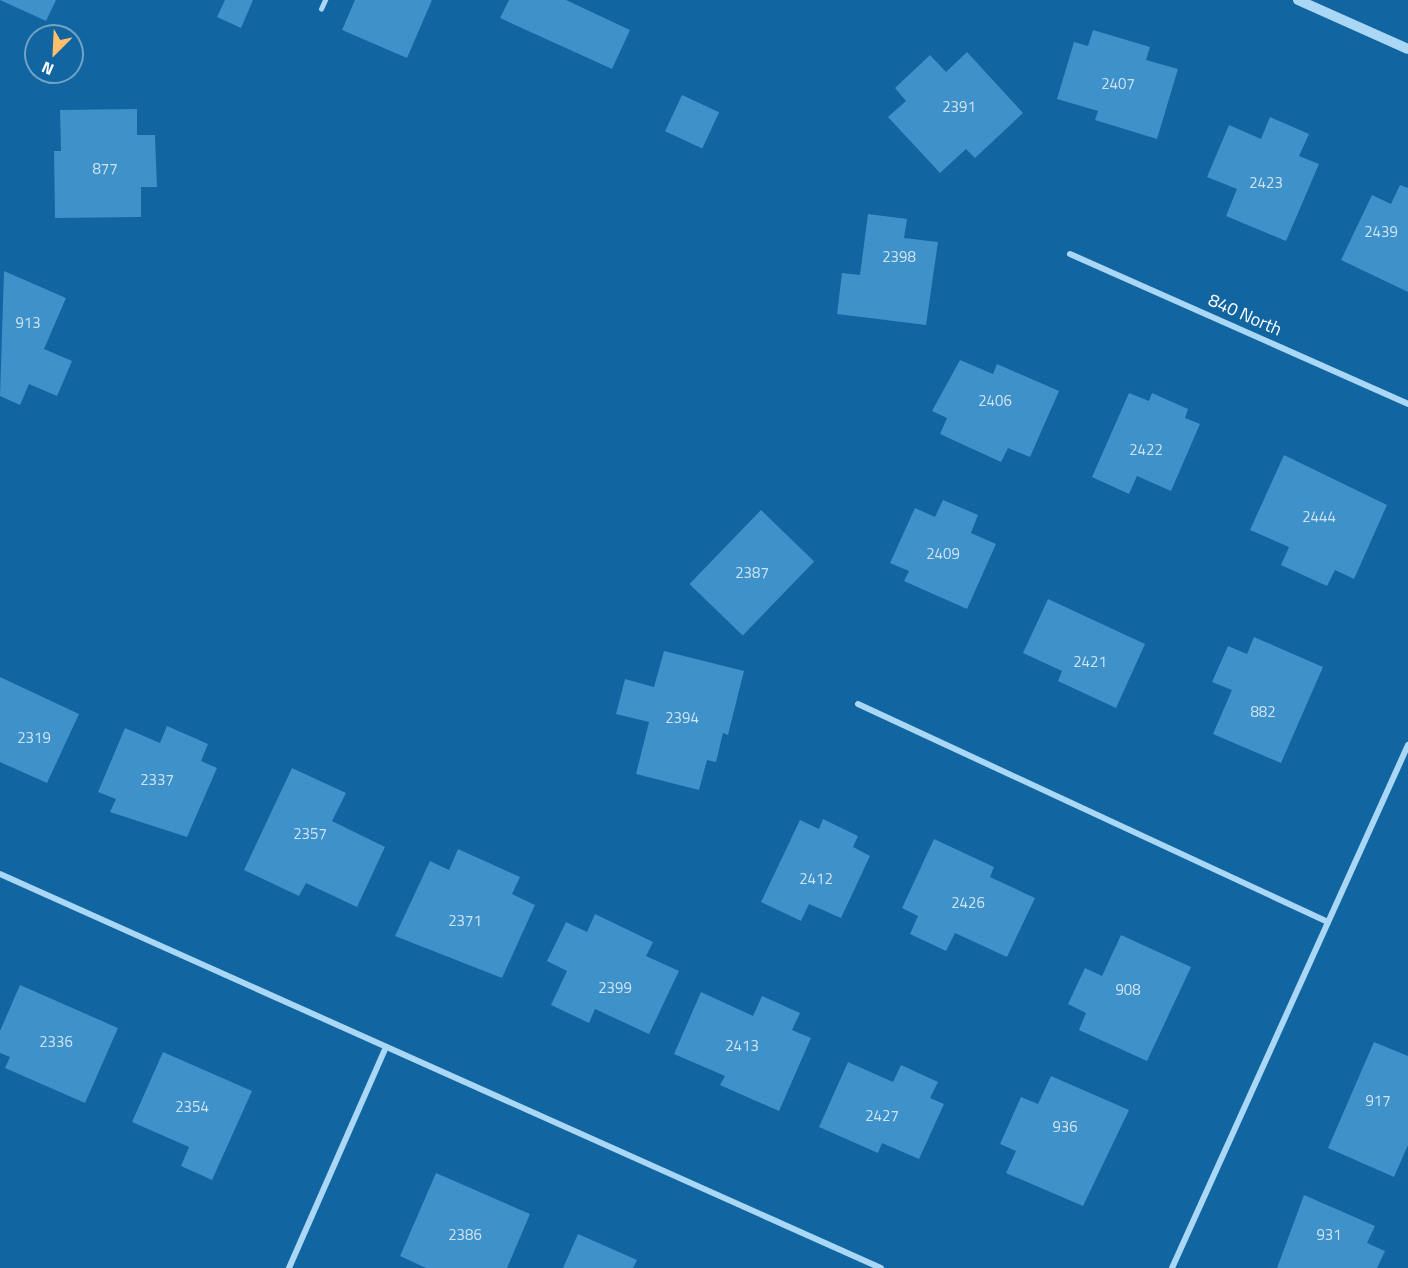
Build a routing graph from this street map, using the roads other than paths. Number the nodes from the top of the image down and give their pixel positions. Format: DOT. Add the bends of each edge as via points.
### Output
graph roads {
  1 [pos="325,0"];
  2 [pos="1298,0"];
  3 [pos="321,9"];
  4 [pos="1408,49"];
  5 [pos="1070,254"];
  6 [pos="1408,404"];
  7 [pos="858,705"];
  8 [pos="1408,745"];
  9 [pos="0,874"];
  10 [pos="1328,922"];
  11 [pos="385,1049"];
  12 [pos="289,1268"];
  13 [pos="880,1268"];
  14 [pos="1172,1268"];
  1 -- 3 [label="lane"];
  2 -- 4 [label="street"];
  5 -- 6 [label="street, 840 North"];
  7 -- 10 [label="street"];
  8 -- 10 [label="street"];
  9 -- 11 [label="street"];
  10 -- 14 [label="street"];
  11 -- 12 [label="street"];
  11 -- 13 [label="street"];
}
